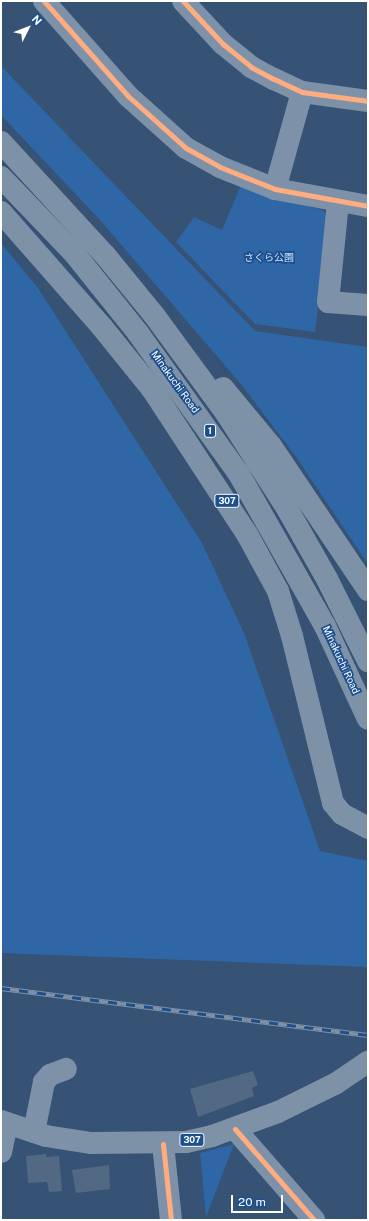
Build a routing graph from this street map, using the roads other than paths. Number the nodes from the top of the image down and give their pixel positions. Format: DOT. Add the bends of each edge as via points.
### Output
graph roads {
  1 [pos="44,1"];
  2 [pos="184,1"];
  3 [pos="302,92"];
  4 [pos="368,101"];
  5 [pos="1,142"];
  6 [pos="1,177"];
  7 [pos="275,189"];
  8 [pos="338,202"];
  9 [pos="368,206"];
  10 [pos="1,212"];
  11 [pos="368,305"];
  12 [pos="154,315"];
  13 [pos="368,590"];
  14 [pos="368,661"];
  15 [pos="368,719"];
  16 [pos="368,828"];
  17 [pos="368,1062"];
  18 [pos="66,1069"];
  19 [pos="4,1122"];
  20 [pos="235,1129"];
  21 [pos="34,1132"];
  22 [pos="163,1144"];
  23 [pos="1,1152"];
  24 [pos="171,1220"];
  25 [pos="314,1220"];
  1 -- 7 [label="street" via="128,96 167,133 220,168"];
  2 -- 3 [label="street" via="236,56"];
  3 -- 4 [label="street"];
  3 -- 7 [label="street"];
  5 -- 12 [label="highway, 1" via="100,249"];
  6 -- 15 [label="highway, Minakuchi Road / 1" via="74,253 128,321 239,474 325,626"];
  7 -- 8 [label="street"];
  8 -- 9 [label="street"];
  8 -- 11 [label="street" via="328,302"];
  10 -- 16 [label="highway, 307" via="102,327 152,389 247,534 278,591 292,636 333,803 342,814"];
  12 -- 13 [label="highway" via="180,334 271,446"];
  12 -- 14 [label="highway, 1" via="226,413 288,510 327,579"];
  17 -- 20 [label="highway, 307" via="301,1102"];
  18 -- 21 [label="street" via="50,1075 44,1082"];
  19 -- 21 [label="highway, 307"];
  19 -- 23 [label="street"];
  20 -- 22 [label="highway, 307" via="193,1140"];
  20 -- 25 [label="street"];
  21 -- 22 [label="highway, 307" via="91,1143"];
  22 -- 24 [label="street"];
}
